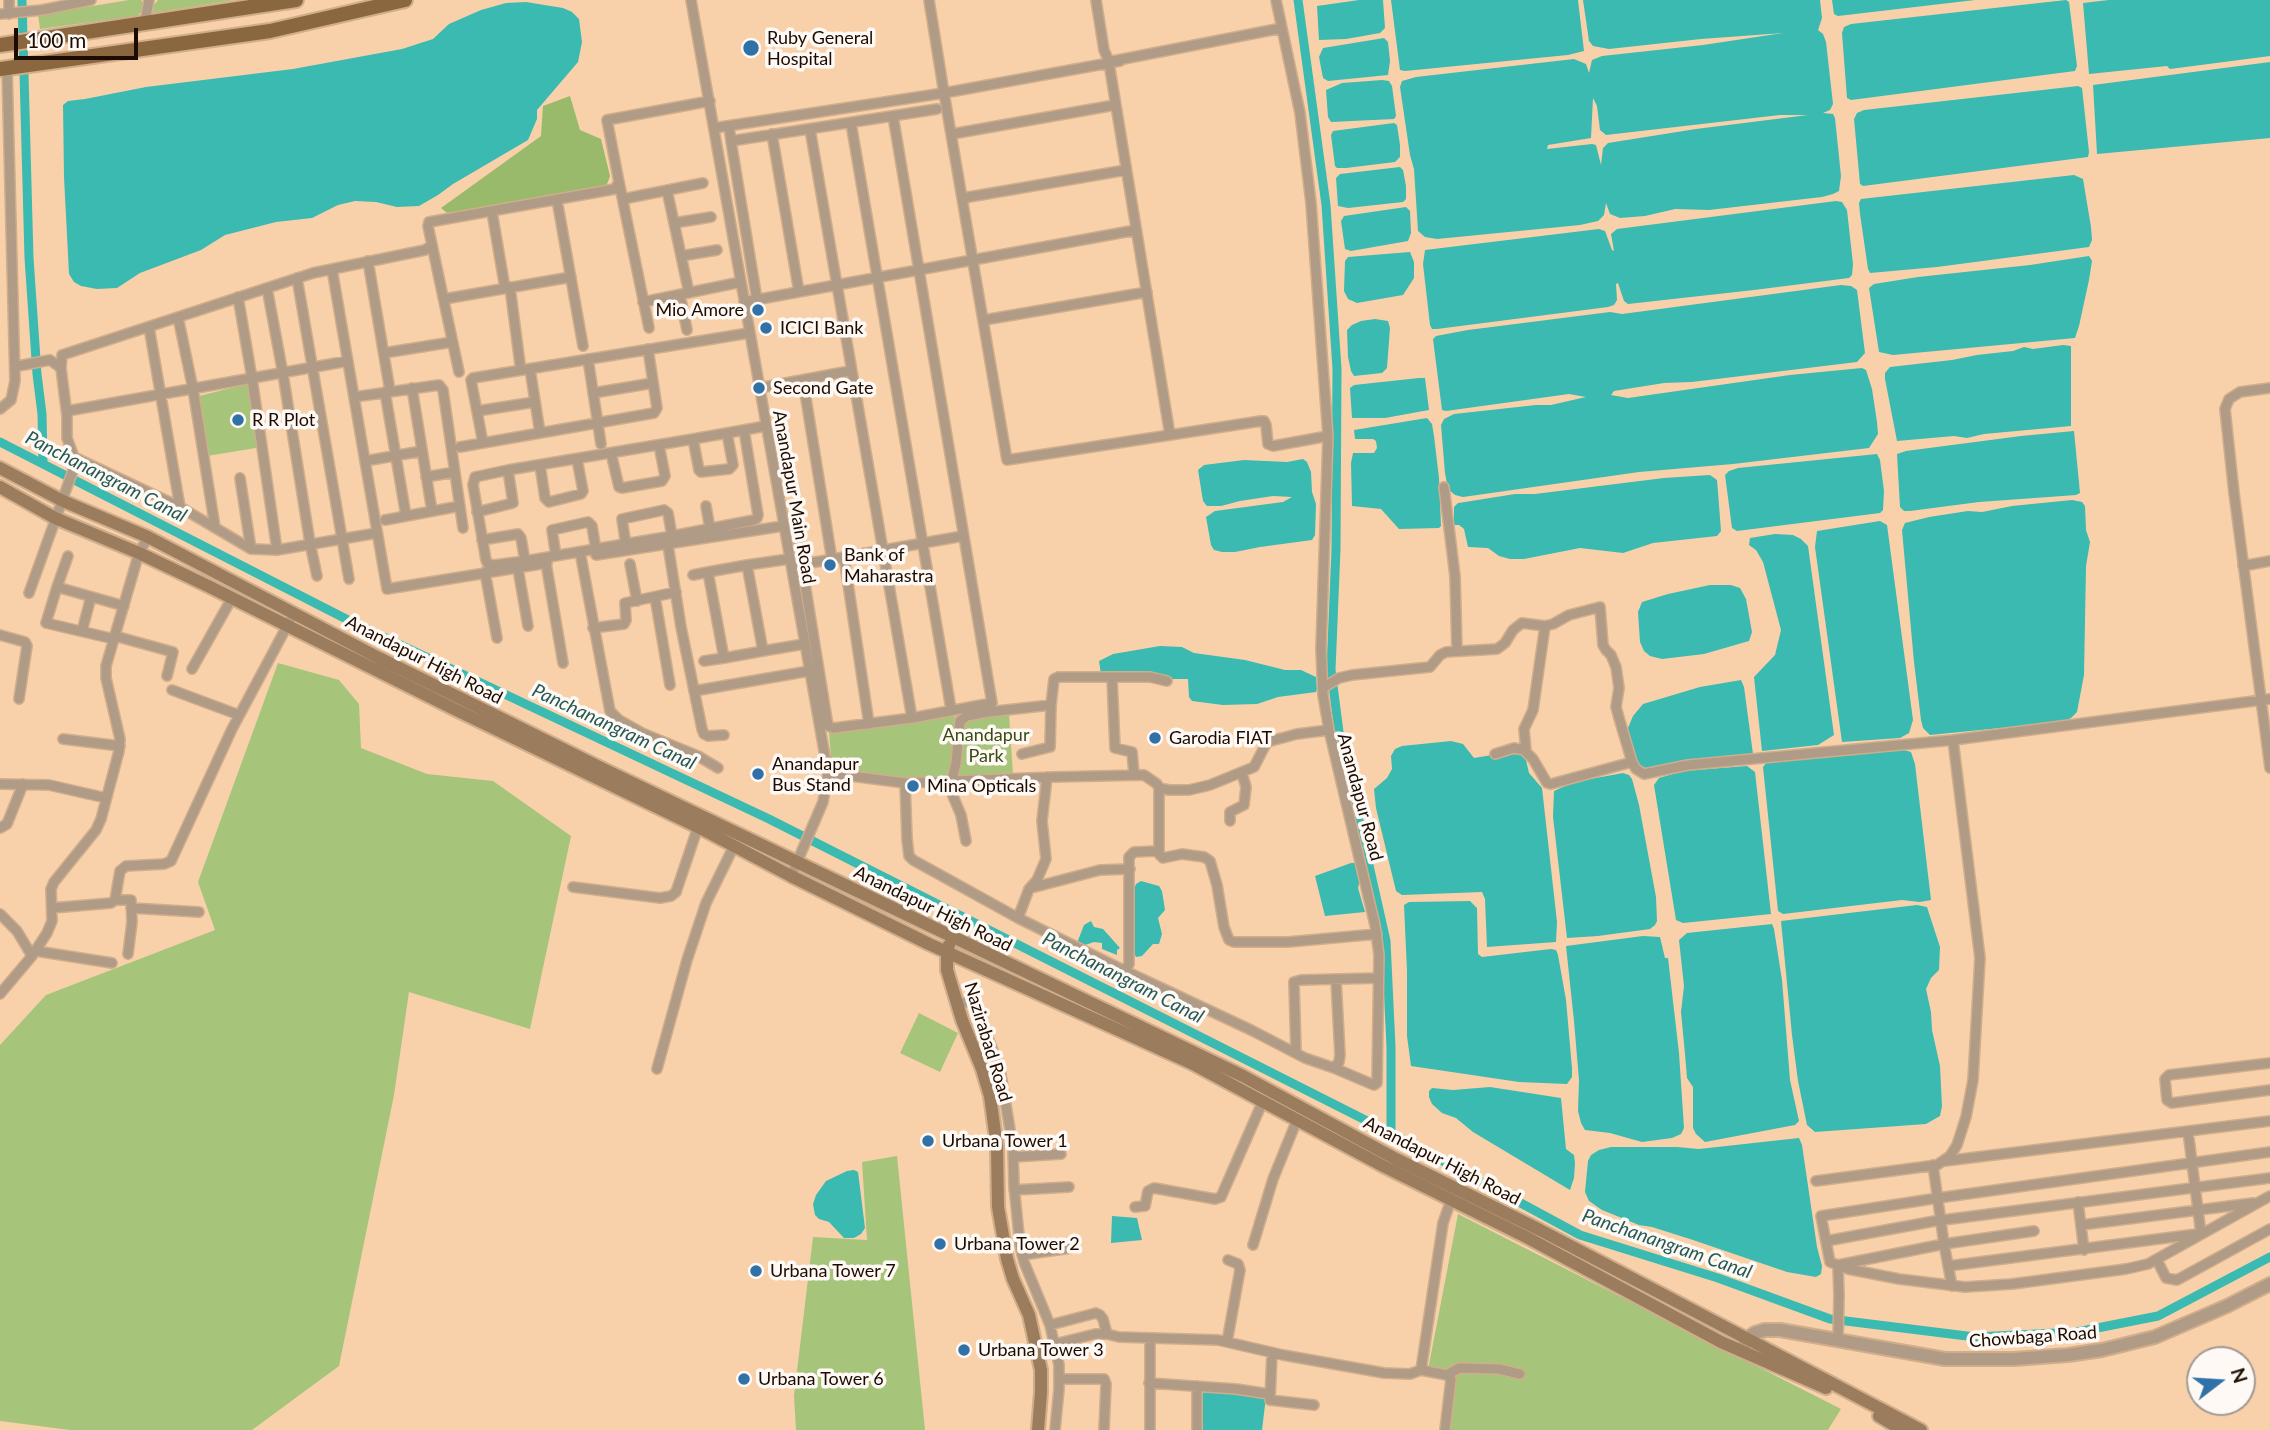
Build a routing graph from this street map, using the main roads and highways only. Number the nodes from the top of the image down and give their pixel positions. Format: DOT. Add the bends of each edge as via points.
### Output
graph roads {
  1 [pos="296,0"];
  2 [pos="405,0"];
  3 [pos="4,45"];
  4 [pos="6,69"];
  5 [pos="0,468"];
  6 [pos="0,487"];
  7 [pos="290,619"];
  8 [pos="700,822"];
  9 [pos="952,937"];
  10 [pos="947,951"];
  11 [pos="1038,1430"];
  12 [pos="1902,1430"];
  13 [pos="1921,1430"];
  1 -- 3 [label="main road"];
  2 -- 4 [label="main road" via="270,31"];
  5 -- 7 [label="main road, Anandapur High Road" via="148,537"];
  6 -- 7 [label="main road, Anandapur High Road" via="55,518 232,598"];
  7 -- 8 [label="main road, Anandapur High Road" via="452,708"];
  8 -- 9 [label="main road, Anandapur High Road" via="799,856"];
  8 -- 10 [label="main road, Anandapur High Road" via="791,876"];
  9 -- 10 [label="main road"];
  9 -- 13 [label="main road, Anandapur High Road" via="1243,1076"];
  10 -- 11 [label="main road, Nazirabad Road" via="947,970 983,1044 982,1069 994,1121 998,1207 1007,1259 1029,1315 1041,1370"];
  10 -- 12 [label="main road, Anandapur High Road" via="1191,1063 1721,1342 1850,1399"];
}
